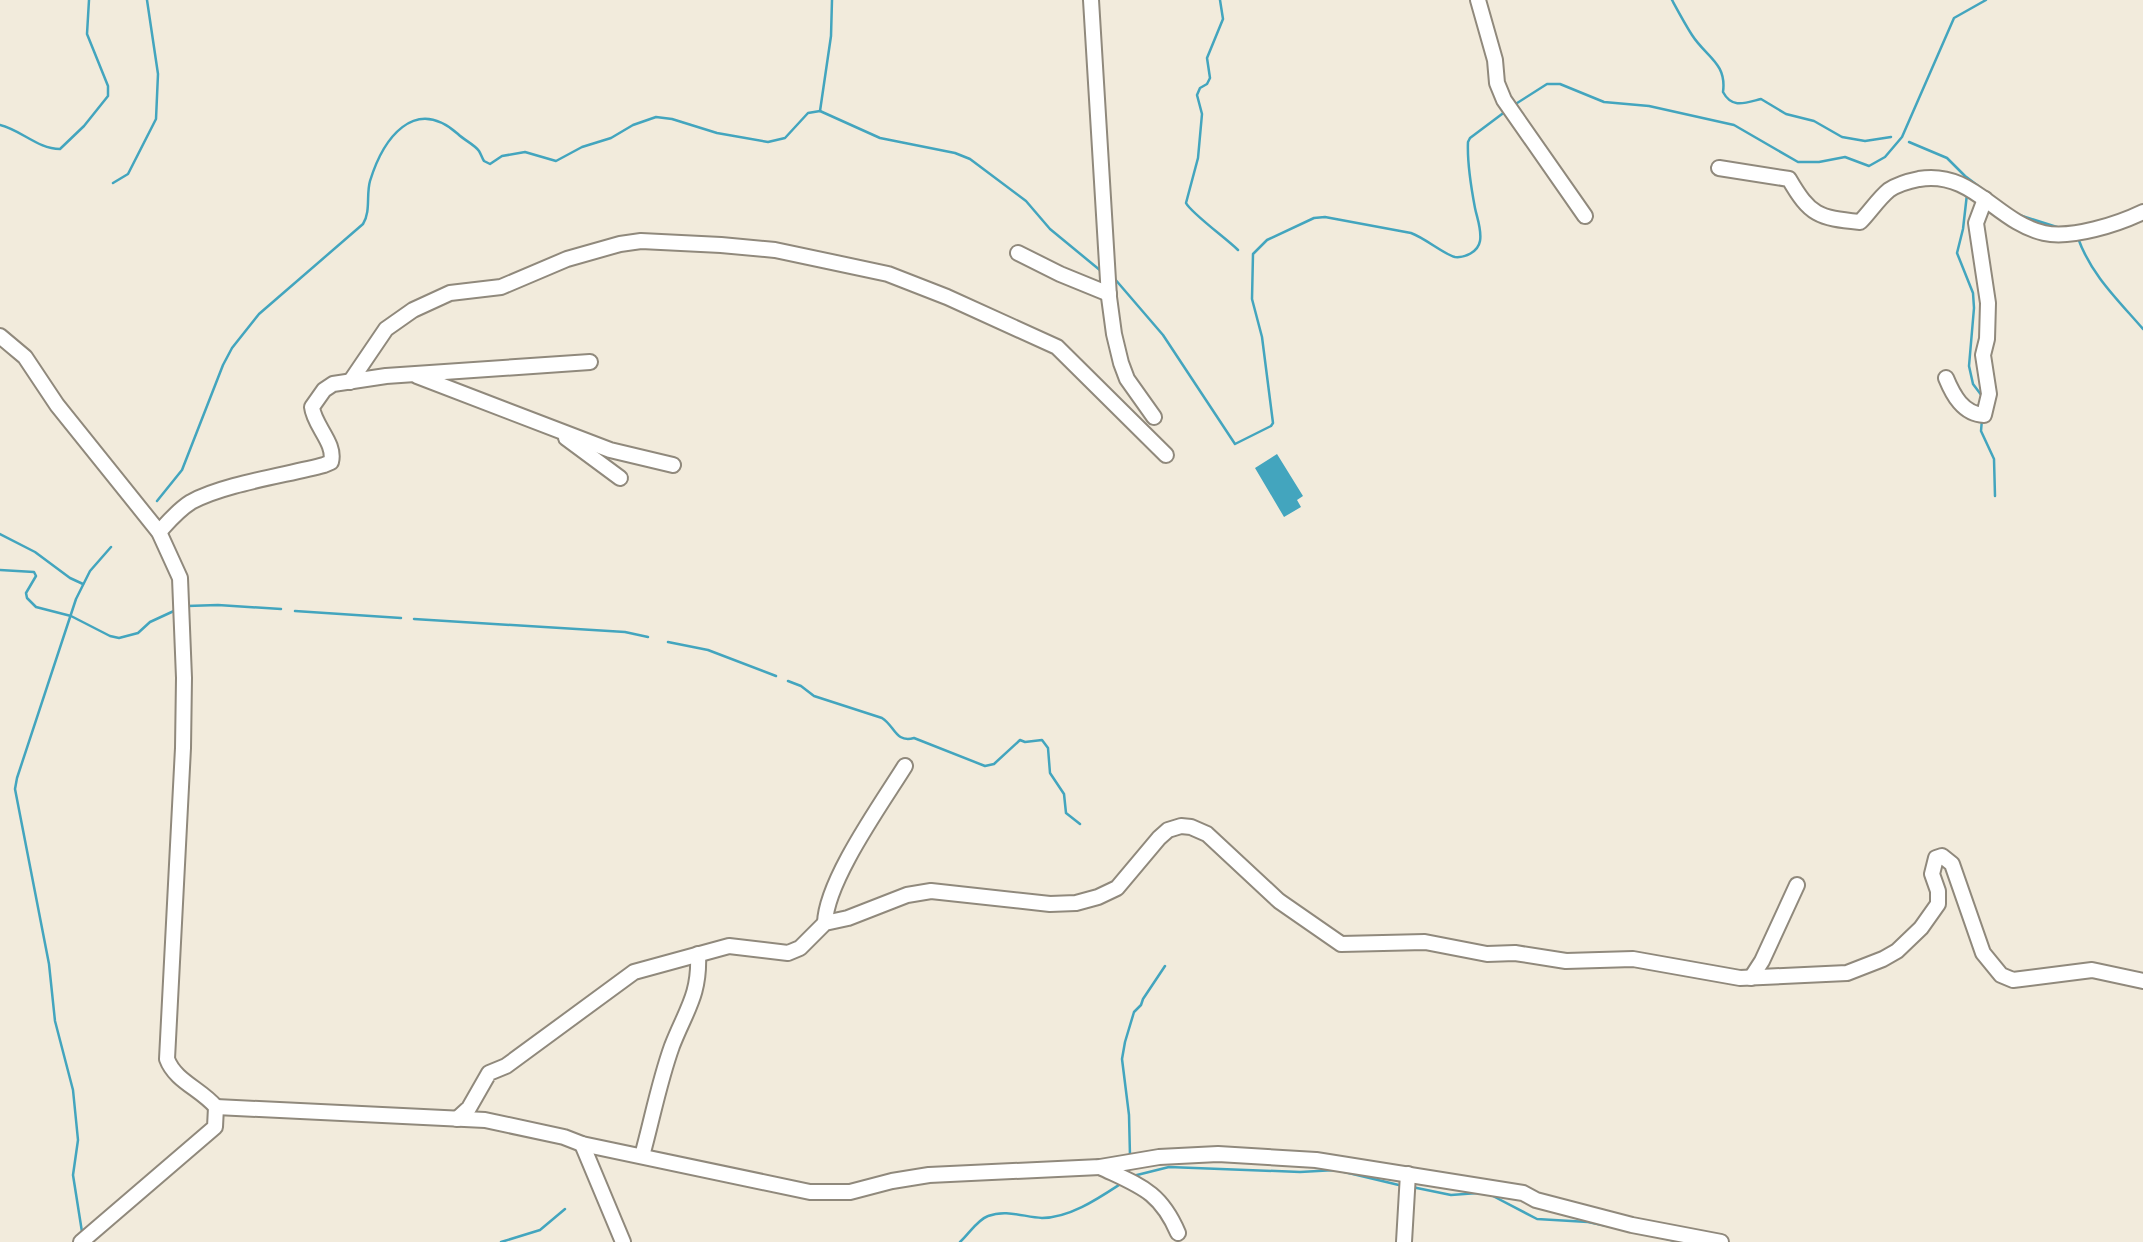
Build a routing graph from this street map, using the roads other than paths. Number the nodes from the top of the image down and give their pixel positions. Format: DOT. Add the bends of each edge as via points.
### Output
graph roads {
  1 [pos="1091,0"];
  2 [pos="1478,0"];
  3 [pos="1719,168"];
  4 [pos="1985,199"];
  5 [pos="2143,212"];
  6 [pos="1585,216"];
  7 [pos="1018,253"];
  8 [pos="1109,294"];
  9 [pos="0,336"];
  10 [pos="590,362"];
  11 [pos="413,374"];
  12 [pos="1946,378"];
  13 [pos="351,382"];
  14 [pos="1154,417"];
  15 [pos="553,428"];
  16 [pos="1166,455"];
  17 [pos="673,465"];
  18 [pos="620,478"];
  19 [pos="159,532"];
  20 [pos="905,766"];
  21 [pos="1797,885"];
  22 [pos="825,923"];
  23 [pos="698,954"];
  24 [pos="1751,978"];
  25 [pos="2143,981"];
  26 [pos="216,1107"];
  27 [pos="457,1119"];
  28 [pos="582,1144"];
  29 [pos="642,1156"];
  30 [pos="1100,1167"];
  31 [pos="1408,1174"];
  32 [pos="1178,1233"];
  33 [pos="81,1242"];
  34 [pos="623,1242"];
  35 [pos="1404,1242"];
  36 [pos="1721,1242"];
  1 -- 8 [label="street"];
  2 -- 6 [label="street" via="1504,100"];
  3 -- 4 [label="street" via="1782,176 1811,211 1860,222 1888,191 1927,178 1957,181"];
  4 -- 5 [label="street" via="2044,233 2091,230"];
  4 -- 12 [label="street" via="1976,223 1988,303 1983,355 1989,394 1984,415 1976,415 1957,400"];
  7 -- 8 [label="street"];
  8 -- 14 [label="street" via="1121,363"];
  9 -- 19 [label="street" via="25,357 57,405"];
  10 -- 11 [label="street"];
  11 -- 13 [label="street"];
  11 -- 15 [label="street"];
  13 -- 16 [label="street" via="386,329 450,293 501,287 567,259 620,244 721,245 775,250 888,274 1057,347"];
  13 -- 19 [label="street" via="333,384 312,407 331,448 331,461 216,492 176,512"];
  15 -- 17 [label="street" via="610,450"];
  15 -- 18 [label="street"];
  19 -- 26 [label="street" via="180,578 184,678 167,1059 171,1070"];
  20 -- 22 [label="street" via="842,872 825,910"];
  21 -- 24 [label="street"];
  22 -- 23 [label="street" via="800,948 788,953 729,946"];
  22 -- 24 [label="street" via="931,891 1050,904 1098,897 1116,888 1168,830 1181,826 1207,834 1279,901 1340,944 1425,942 1487,954 1566,961 1633,959"];
  23 -- 27 [label="street" via="634,972 506,1066 489,1073 469,1108"];
  23 -- 29 [label="street" via="699,977 672,1048"];
  24 -- 25 [label="street" via="1847,973 1896,951 1938,904 1932,874 1936,858 1942,856 1952,864 1983,953 2001,975 2013,980 2092,970"];
  26 -- 27 [label="street"];
  26 -- 33 [label="street" via="215,1127"];
  27 -- 28 [label="street" via="485,1119"];
  28 -- 29 [label="street"];
  28 -- 34 [label="street"];
  29 -- 30 [label="street" via="810,1192 850,1192 929,1175"];
  30 -- 31 [label="street" via="1218,1154 1316,1160"];
  30 -- 32 [label="street" via="1151,1192 1168,1211"];
  31 -- 35 [label="street"];
  31 -- 36 [label="street" via="1523,1192 1535,1200 1632,1225"];
}
